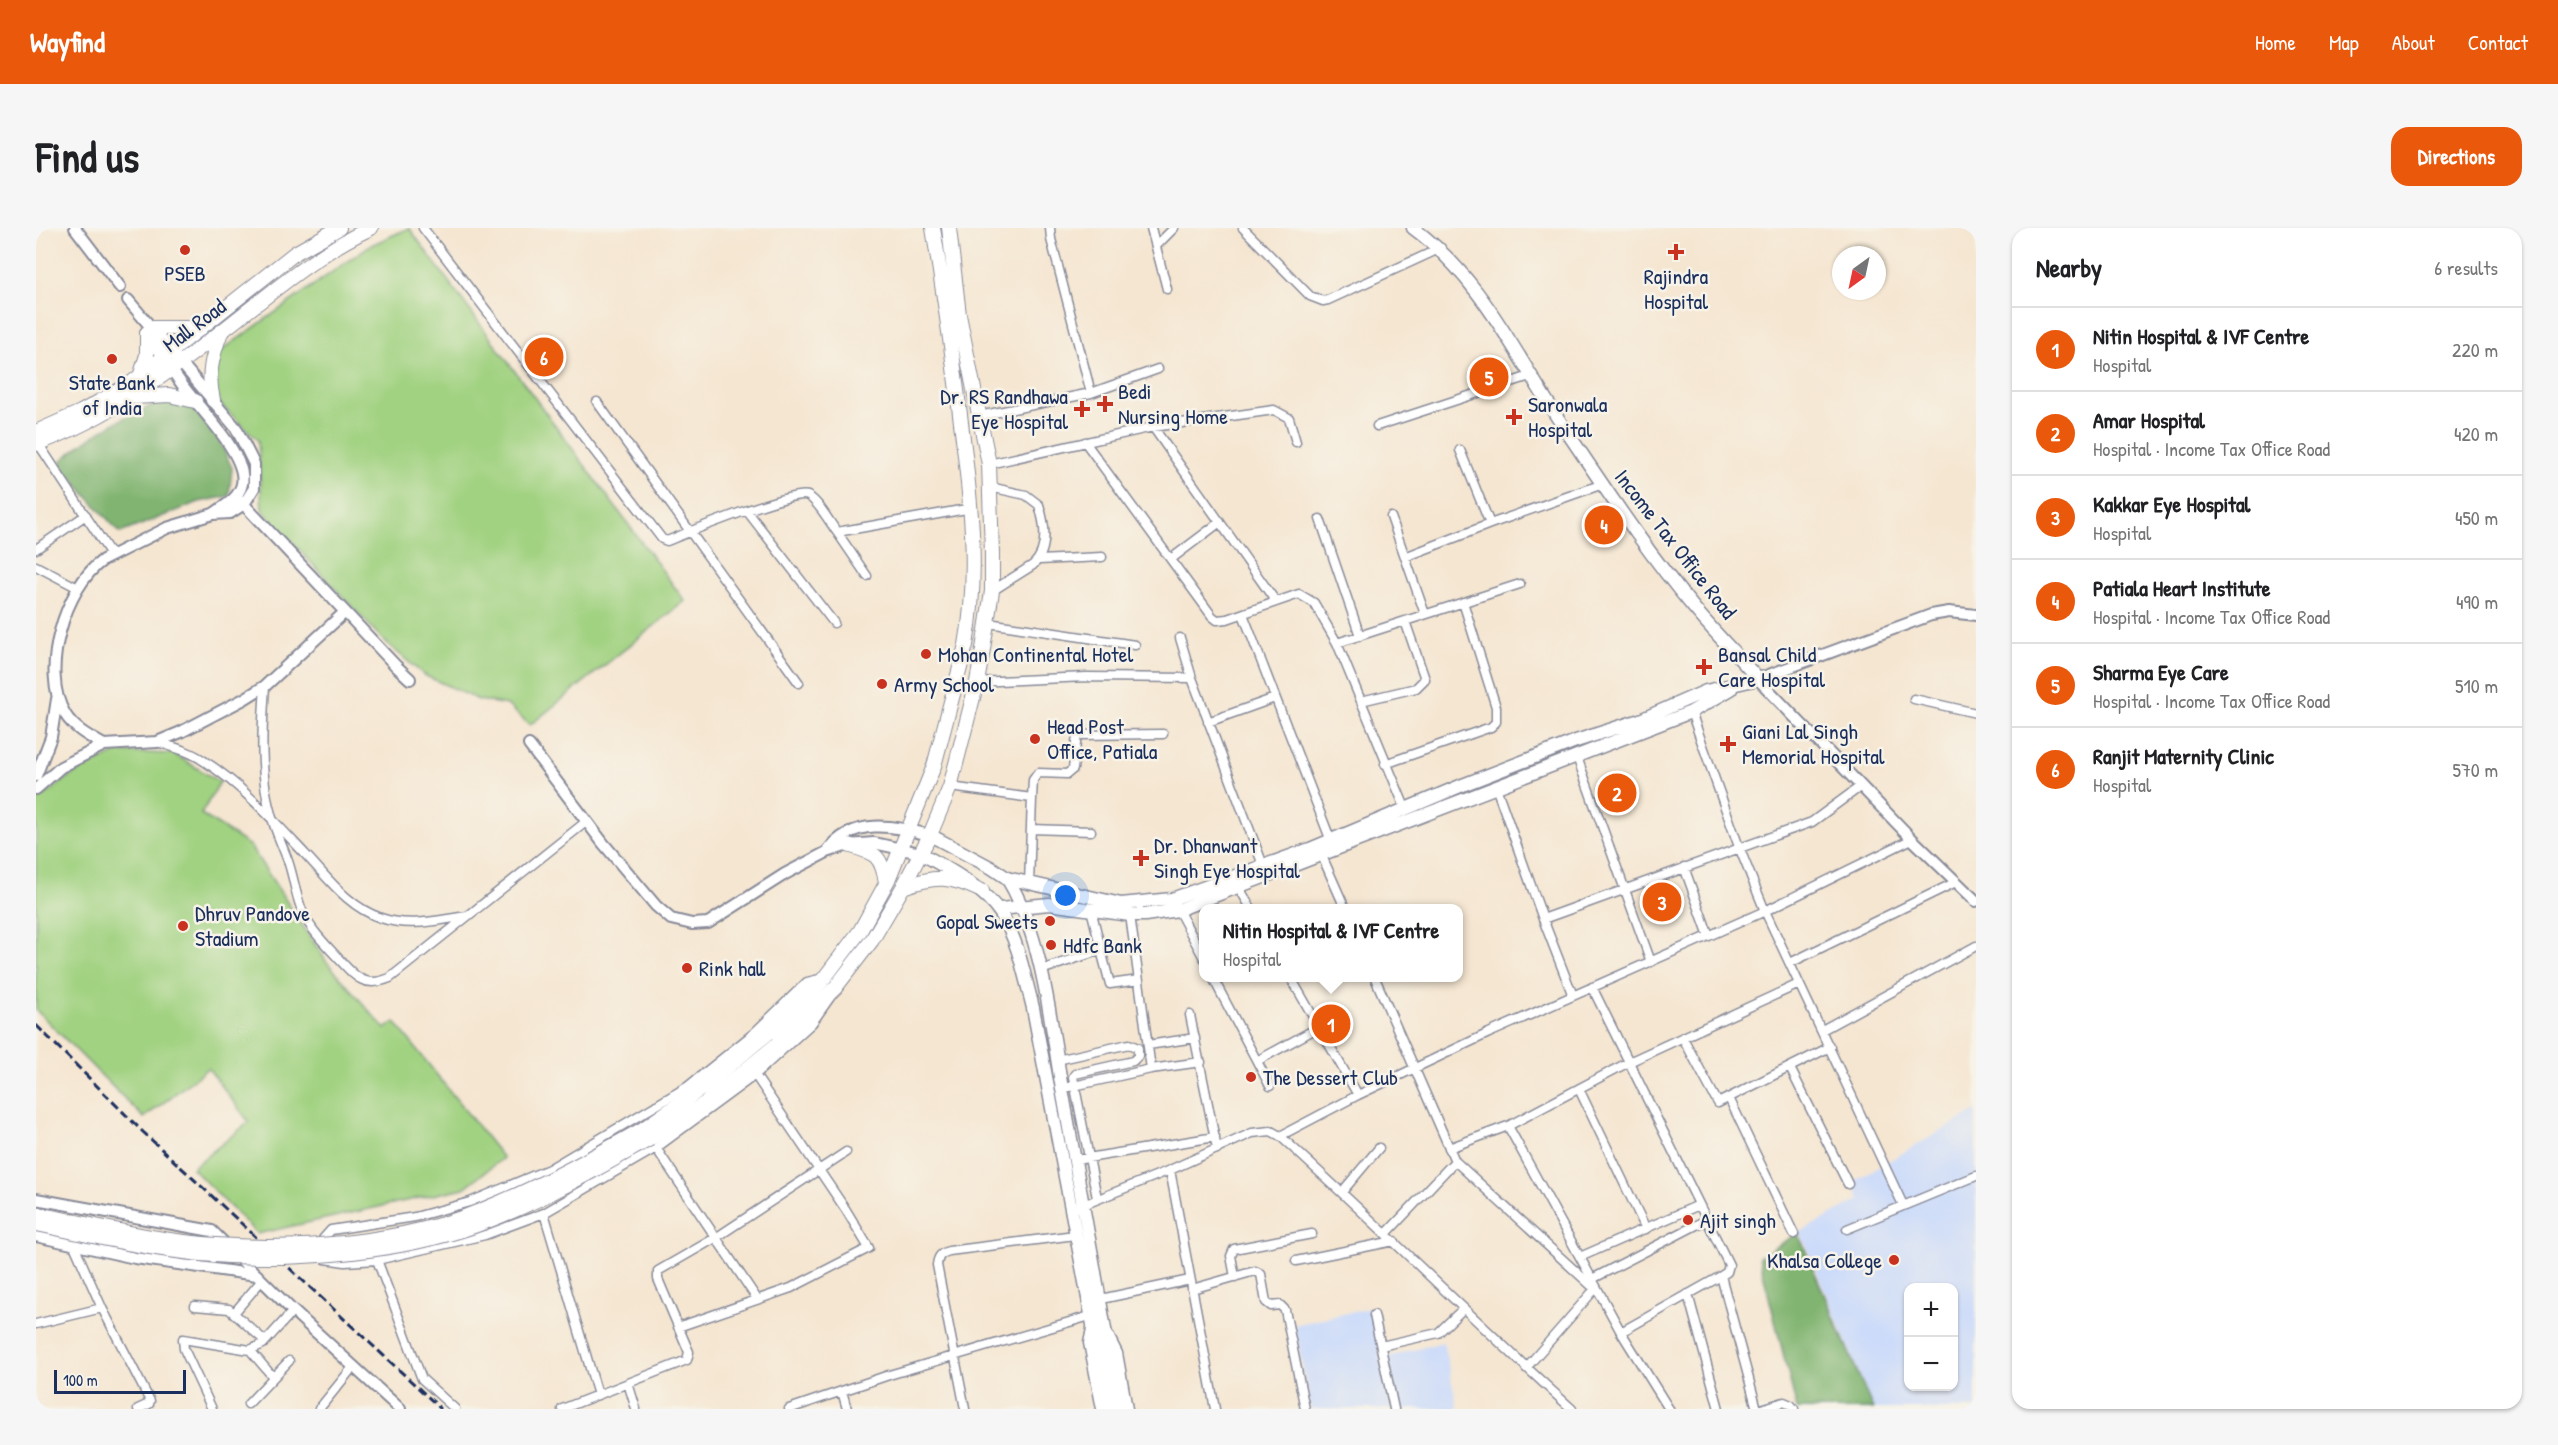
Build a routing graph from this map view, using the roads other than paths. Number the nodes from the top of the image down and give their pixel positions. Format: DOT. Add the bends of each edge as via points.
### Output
graph roads {
  1 [pos="75,228"];
  2 [pos="339,228"];
  3 [pos="371,228"];
  4 [pos="423,228"];
  5 [pos="933,228"];
  6 [pos="949,228"];
  7 [pos="1050,228"];
  8 [pos="1151,228"];
  9 [pos="1173,228"];
  10 [pos="1243,228"];
  11 [pos="1413,228"];
  12 [pos="1156,246"];
  13 [pos="1441,248"];
  14 [pos="120,287"];
  15 [pos="1167,289"];
  16 [pos="131,305"];
  17 [pos="202,328"];
  18 [pos="150,331"];
  19 [pos="222,331"];
  20 [pos="173,360"];
  21 [pos="1158,369"];
  22 [pos="1530,375"];
  23 [pos="140,377"];
  24 [pos="1091,393"];
  25 [pos="125,400"];
  26 [pos="213,400"];
  27 [pos="195,401"];
  28 [pos="597,402"];
  29 [pos="979,416"];
  30 [pos="1377,426"];
  31 [pos="1153,427"];
  32 [pos="37,440"];
  33 [pos="1085,442"];
  34 [pos="1296,442"];
  35 [pos="1460,450"];
  36 [pos="989,464"];
  37 [pos="1603,484"];
  38 [pos="990,487"];
  39 [pos="240,500"];
  40 [pos="972,508"];
  41 [pos="747,511"];
  42 [pos="86,515"];
  43 [pos="1391,517"];
  44 [pos="1320,519"];
  45 [pos="1220,522"];
  46 [pos="1490,524"];
  47 [pos="688,532"];
  48 [pos="837,532"];
  49 [pos="36,549"];
  50 [pos="112,556"];
  51 [pos="1405,556"];
  52 [pos="1102,557"];
  53 [pos="1171,558"];
  54 [pos="1039,560"];
  55 [pos="36,566"];
  56 [pos="867,576"];
  57 [pos="1520,584"];
  58 [pos="78,588"];
  59 [pos="992,591"];
  60 [pos="1276,602"];
  61 [pos="1463,602"];
  62 [pos="345,612"];
  63 [pos="1243,614"];
  64 [pos="1425,614"];
  65 [pos="1976,615"];
  66 [pos="1405,621"];
  67 [pos="834,623"];
  68 [pos="988,623"];
  69 [pos="1360,636"];
  70 [pos="1180,638"];
  71 [pos="1337,643"];
  72 [pos="1135,645"];
  73 [pos="1192,678"];
  74 [pos="410,679"];
  75 [pos="1758,679"];
  76 [pos="977,682"];
  77 [pos="799,683"];
  78 [pos="265,686"];
  79 [pos="1736,686"];
  80 [pos="57,697"];
  81 [pos="1275,698"];
  82 [pos="1914,699"];
  83 [pos="1361,701"];
  84 [pos="1691,712"];
  85 [pos="1976,713"];
  86 [pos="1208,722"];
  87 [pos="1162,734"];
  88 [pos="157,742"];
  89 [pos="104,745"];
  90 [pos="529,745"];
  91 [pos="1577,757"];
  92 [pos="1385,764"];
  93 [pos="36,776"];
  94 [pos="1861,786"];
  95 [pos="950,788"];
  96 [pos="1496,788"];
  97 [pos="36,789"];
  98 [pos="1032,798"];
  99 [pos="1406,810"];
  100 [pos="272,818"];
  101 [pos="587,821"];
  102 [pos="1031,829"];
  103 [pos="908,830"];
  104 [pos="1091,831"];
  105 [pos="930,835"];
  106 [pos="1359,835"];
  107 [pos="1912,839"];
  108 [pos="1330,841"];
  109 [pos="848,845"];
  110 [pos="1739,847"];
  111 [pos="900,848"];
  112 [pos="827,852"];
  113 [pos="920,853"];
  114 [pos="1322,856"];
  115 [pos="1263,865"];
  116 [pos="1684,867"];
  117 [pos="1006,878"];
  118 [pos="886,882"];
  119 [pos="1956,882"];
  120 [pos="1029,884"];
  121 [pos="903,886"];
  122 [pos="1238,886"];
  123 [pos="1625,889"];
  124 [pos="982,891"];
  125 [pos="1976,901"];
  126 [pos="1248,904"];
  127 [pos="1343,904"];
  128 [pos="1175,905"];
  129 [pos="1022,906"];
  130 [pos="1000,909"];
  131 [pos="1091,909"];
  132 [pos="1765,912"];
  133 [pos="470,915"];
  134 [pos="1130,915"];
  135 [pos="1543,919"];
  136 [pos="1709,936"];
  137 [pos="1976,946"];
  138 [pos="1101,950"];
  139 [pos="1199,950"];
  140 [pos="1651,962"];
  141 [pos="1790,963"];
  142 [pos="1041,970"];
  143 [pos="1139,980"];
  144 [pos="1216,982"];
  145 [pos="1293,982"];
  146 [pos="1377,982"];
  147 [pos="830,983"];
  148 [pos="1799,984"];
  149 [pos="1592,987"];
  150 [pos="1573,996"];
  151 [pos="1190,1015"];
  152 [pos="1319,1027"];
  153 [pos="1822,1030"];
  154 [pos="1195,1038"];
  155 [pos="1683,1038"];
  156 [pos="1148,1045"];
  157 [pos="1830,1047"];
  158 [pos="1057,1060"];
  159 [pos="1257,1061"];
  160 [pos="1200,1062"];
  161 [pos="1629,1062"];
  162 [pos="1414,1068"];
  163 [pos="1790,1068"];
  164 [pos="1151,1070"];
  165 [pos="755,1075"];
  166 [pos="1270,1086"];
  167 [pos="1068,1087"];
  168 [pos="1579,1089"];
  169 [pos="1358,1095"];
  170 [pos="1729,1098"];
  171 [pos="1508,1126"];
  172 [pos="1280,1136"];
  173 [pos="1215,1137"];
  174 [pos="649,1139"];
  175 [pos="1379,1148"];
  176 [pos="1449,1148"];
  177 [pos="1217,1149"];
  178 [pos="846,1152"];
  179 [pos="1089,1159"];
  180 [pos="1076,1160"];
  181 [pos="1455,1161"];
  182 [pos="819,1170"];
  183 [pos="1170,1170"];
  184 [pos="1976,1176"];
  185 [pos="1848,1184"];
  186 [pos="1342,1192"];
  187 [pos="1097,1198"];
  188 [pos="36,1199"];
  189 [pos="1084,1204"];
  190 [pos="1699,1205"];
  191 [pos="1903,1205"];
  192 [pos="1071,1209"];
  193 [pos="544,1213"];
  194 [pos="36,1214"];
  195 [pos="415,1217"];
  196 [pos="1706,1220"];
  197 [pos="36,1224"];
  198 [pos="1646,1229"];
  199 [pos="1847,1229"];
  200 [pos="1312,1234"];
  201 [pos="1386,1234"];
  202 [pos="1794,1234"];
  203 [pos="1076,1235"];
  204 [pos="36,1236"];
  205 [pos="717,1237"];
  206 [pos="1394,1241"];
  207 [pos="73,1243"];
  208 [pos="424,1250"];
  209 [pos="1580,1257"];
  210 [pos="377,1260"];
  211 [pos="1296,1261"];
  212 [pos="1721,1276"];
  213 [pos="260,1277"];
  214 [pos="1235,1277"];
  215 [pos="1191,1285"];
  216 [pos="1596,1287"];
  217 [pos="1689,1294"];
  218 [pos="757,1299"];
  219 [pos="1101,1299"];
  220 [pos="195,1306"];
  221 [pos="102,1308"];
  222 [pos="1463,1309"];
  223 [pos="293,1311"];
  224 [pos="234,1313"];
  225 [pos="1374,1315"];
  226 [pos="1091,1319"];
  227 [pos="36,1324"];
  228 [pos="678,1327"];
  229 [pos="1107,1331"];
  230 [pos="1621,1332"];
  231 [pos="266,1341"];
  232 [pos="1380,1346"];
  233 [pos="250,1350"];
  234 [pos="956,1356"];
  235 [pos="289,1360"];
  236 [pos="353,1367"];
  237 [pos="1526,1368"];
  238 [pos="273,1377"];
  239 [pos="628,1383"];
  240 [pos="842,1391"];
  241 [pos="598,1395"];
  242 [pos="248,1404"];
  243 [pos="396,1408"];
  244 [pos="138,1409"];
  245 [pos="212,1409"];
  246 [pos="319,1409"];
  247 [pos="455,1409"];
  248 [pos="562,1409"];
  249 [pos="636,1409"];
  250 [pos="789,1409"];
  251 [pos="847,1409"];
  252 [pos="964,1409"];
  253 [pos="1101,1409"];
  254 [pos="1109,1409"];
  255 [pos="1119,1409"];
  256 [pos="1128,1409"];
  257 [pos="1215,1409"];
  258 [pos="1305,1409"];
  259 [pos="1394,1409"];
  260 [pos="1572,1409"];
  261 [pos="1669,1409"];
  262 [pos="1719,1409"];
  263 [pos="1759,1409"];
  264 [pos="1794,1409"];
  1 -- 14 [label="street"];
  2 -- 17 [label="main road, Mall Road" via="295,253"];
  3 -- 19 [label="main road, Mall Road" via="326,252"];
  4 -- 47 [label="street" via="657,534 667,541"];
  5 -- 40 [label="main road"];
  6 -- 29 [label="main road" via="959,315"];
  7 -- 24 [label="street"];
  8 -- 12 [label="street"];
  9 -- 12 [label="street"];
  10 -- 13 [label="street" via="1310,296 1323,301"];
  11 -- 13 [label="main road, Income Tax Office Road"];
  12 -- 15 [label="street"];
  13 -- 22 [label="main road, Income Tax Office Road" via="1505,330"];
  16 -- 18 [label="street"];
  17 -- 18 [label="main road"];
  17 -- 20 [label="main road, Mall Road"];
  18 -- 20 [label="street"];
  18 -- 23 [label="main road"];
  19 -- 20 [label="main road, Mall Road"];
  19 -- 26 [label="main road" via="209,370"];
  20 -- 23 [label="main road, Mall Road"];
  20 -- 25 [label="main road, Mall Road"];
  20 -- 26 [label="street"];
  20 -- 27 [label="street"];
  21 -- 24 [label="street"];
  22 -- 30 [label="street"];
  22 -- 37 [label="main road, Income Tax Office Road"];
  23 -- 32 [label="main road, Mall Road"];
  24 -- 29 [label="street"];
  25 -- 27 [label="main road" via="155,395"];
  25 -- 32 [label="main road, Mall Road" via="70,430"];
  26 -- 39 [label="street" via="242,437 254,464 254,488"];
  27 -- 39 [label="street" via="240,466"];
  28 -- 47 [label="street"];
  29 -- 36 [label="main road"];
  31 -- 33 [label="street"];
  31 -- 34 [label="street" via="1274,410 1289,418"];
  31 -- 45 [label="street"];
  32 -- 42 [label="street"];
  33 -- 36 [label="street"];
  33 -- 53 [label="street"];
  35 -- 46 [label="street"];
  36 -- 38 [label="main road"];
  37 -- 46 [label="street"];
  37 -- 75 [label="main road, Income Tax Office Road" via="1693,607"];
  38 -- 54 [label="street" via="1026,495 1039,505 1044,546"];
  38 -- 59 [label="main road"];
  39 -- 50 [label="street" via="213,514 167,528"];
  39 -- 62 [label="street"];
  40 -- 48 [label="street"];
  40 -- 103 [label="main road" via="972,588 966,645 934,766"];
  41 -- 47 [label="street"];
  41 -- 48 [label="street" via="803,495 812,500"];
  41 -- 67 [label="street"];
  42 -- 49 [label="street"];
  42 -- 50 [label="street"];
  43 -- 51 [label="street"];
  44 -- 69 [label="street"];
  45 -- 53 [label="street"];
  45 -- 60 [label="street"];
  46 -- 51 [label="street"];
  47 -- 77 [label="street"];
  48 -- 56 [label="street"];
  50 -- 58 [label="street" via="96,566"];
  51 -- 64 [label="street"];
  52 -- 54 [label="street"];
  53 -- 63 [label="street" via="1212,616 1222,621"];
  54 -- 59 [label="street"];
  55 -- 58 [label="street"];
  57 -- 61 [label="street"];
  58 -- 80 [label="street" via="58,646 54,670"];
  59 -- 68 [label="main road"];
  60 -- 63 [label="street"];
  60 -- 71 [label="street" via="1299,594 1306,597 1314,603"];
  61 -- 64 [label="street"];
  61 -- 92 [label="street" via="1496,707 1496,722"];
  62 -- 74 [label="street"];
  62 -- 78 [label="street"];
  63 -- 81 [label="street"];
  64 -- 66 [label="street"];
  65 -- 75 [label="street" via="1931,615"];
  66 -- 69 [label="street"];
  66 -- 83 [label="street" via="1425,679 1416,688"];
  68 -- 72 [label="street"];
  68 -- 76 [label="main road"];
  69 -- 71 [label="street"];
  70 -- 73 [label="street"];
  71 -- 83 [label="street"];
  73 -- 76 [label="street"];
  73 -- 86 [label="street"];
  75 -- 79 [label="main road"];
  75 -- 94 [label="street"];
  76 -- 95 [label="main road"];
  78 -- 88 [label="street"];
  78 -- 100 [label="street" via="263,756"];
  79 -- 84 [label="main road"];
  79 -- 99 [label="main road" via="1706,691"];
  80 -- 89 [label="street" via="74,725"];
  80 -- 93 [label="street" via="51,737"];
  81 -- 86 [label="street"];
  81 -- 108 [label="street"];
  82 -- 85 [label="street"];
  83 -- 92 [label="street"];
  84 -- 91 [label="main road"];
  84 -- 110 [label="street"];
  86 -- 115 [label="street"];
  87 -- 98 [label="street" via="1077,735 1073,769 1067,774 1038,773 1033,780"];
  88 -- 89 [label="street"];
  88 -- 100 [label="street" via="203,760"];
  89 -- 97 [label="street" via="61,767"];
  90 -- 101 [label="street"];
  91 -- 96 [label="main road"];
  91 -- 123 [label="street"];
  92 -- 99 [label="street"];
  94 -- 107 [label="street"];
  94 -- 110 [label="street" via="1812,822"];
  95 -- 98 [label="street"];
  95 -- 105 [label="main road"];
  96 -- 106 [label="main road"];
  96 -- 135 [label="street"];
  98 -- 102 [label="street"];
  99 -- 106 [label="main road"];
  100 -- 133 [label="street" via="345,898 363,911 383,919 418,924"];
  100 -- 133 [label="street" via="300,908 355,977 363,981 390,978"];
  101 -- 112 [label="street" via="656,906 670,919 692,924 708,923 725,914 785,874"];
  101 -- 133 [label="street"];
  102 -- 104 [label="street"];
  102 -- 120 [label="street"];
  103 -- 105 [label="street"];
  103 -- 111 [label="main road"];
  103 -- 112 [label="street" via="889,826 860,828 840,837"];
  105 -- 113 [label="main road"];
  105 -- 117 [label="main road"];
  106 -- 108 [label="main road"];
  106 -- 114 [label="main road"];
  107 -- 119 [label="street"];
  107 -- 132 [label="street"];
  108 -- 115 [label="main road"];
  109 -- 111 [label="street" via="874,843"];
  109 -- 112 [label="street"];
  109 -- 118 [label="main road" via="876,855 883,865"];
  110 -- 116 [label="street"];
  110 -- 132 [label="street"];
  111 -- 113 [label="street"];
  111 -- 118 [label="main road"];
  113 -- 121 [label="main road"];
  113 -- 124 [label="main road"];
  114 -- 122 [label="main road"];
  114 -- 127 [label="street"];
  115 -- 128 [label="main road"];
  116 -- 123 [label="street"];
  116 -- 136 [label="street"];
  117 -- 120 [label="main road"];
  117 -- 129 [label="main road"];
  118 -- 147 [label="main road"];
  119 -- 125 [label="street"];
  119 -- 141 [label="street"];
  120 -- 128 [label="main road" via="1121,903"];
  121 -- 124 [label="main road" via="941,877"];
  121 -- 147 [label="main road" via="872,940"];
  122 -- 126 [label="street"];
  122 -- 128 [label="main road"];
  123 -- 135 [label="street"];
  123 -- 140 [label="street"];
  124 -- 130 [label="main road"];
  128 -- 134 [label="main road" via="1145,915"];
  128 -- 139 [label="street"];
  129 -- 130 [label="main road"];
  129 -- 131 [label="main road" via="1049,904"];
  129 -- 142 [label="main road"];
  130 -- 192 [label="main road" via="1017,943 1033,1008"];
  131 -- 134 [label="main road"];
  131 -- 138 [label="street"];
  132 -- 136 [label="street"];
  132 -- 141 [label="street"];
  134 -- 143 [label="street"];
  135 -- 150 [label="street"];
  136 -- 140 [label="street"];
  137 -- 153 [label="street"];
  138 -- 142 [label="street"];
  138 -- 143 [label="street" via="1110,984"];
  140 -- 149 [label="street"];
  141 -- 148 [label="street"];
  142 -- 158 [label="main road"];
  143 -- 156 [label="street"];
  144 -- 159 [label="street"];
  145 -- 152 [label="street"];
  146 -- 162 [label="street"];
  147 -- 165 [label="street" via="828,1003 812,1023"];
  147 -- 174 [label="main road" via="782,1040 707,1102"];
  147 -- 195 [label="street" via="807,982 754,1033 687,1087 549,1169 470,1202"];
  148 -- 153 [label="street"];
  148 -- 155 [label="street"];
  149 -- 150 [label="street"];
  149 -- 161 [label="street"];
  150 -- 162 [label="street"];
  151 -- 154 [label="street"];
  152 -- 159 [label="street"];
  152 -- 169 [label="street"];
  153 -- 157 [label="street"];
  154 -- 156 [label="street"];
  154 -- 160 [label="street"];
  155 -- 161 [label="street"];
  155 -- 170 [label="street" via="1716,1101"];
  156 -- 164 [label="street"];
  157 -- 163 [label="street"];
  157 -- 191 [label="street"];
  158 -- 167 [label="main road"];
  158 -- 167 [label="street" via="1129,1044 1138,1048 1138,1056 1133,1060 1076,1074"];
  159 -- 166 [label="street"];
  160 -- 164 [label="street"];
  160 -- 173 [label="street"];
  161 -- 168 [label="street"];
  161 -- 190 [label="street"];
  162 -- 169 [label="street"];
  162 -- 176 [label="street"];
  163 -- 170 [label="street"];
  163 -- 185 [label="street"];
  164 -- 167 [label="street"];
  165 -- 174 [label="street"];
  165 -- 182 [label="street"];
  167 -- 179 [label="street"];
  167 -- 180 [label="main road"];
  168 -- 171 [label="street"];
  168 -- 198 [label="street"];
  169 -- 172 [label="street"];
  170 -- 202 [label="street"];
  171 -- 176 [label="street"];
  171 -- 209 [label="street"];
  172 -- 177 [label="street" via="1271,1131 1252,1133"];
  172 -- 186 [label="street"];
  173 -- 177 [label="street"];
  173 -- 179 [label="street"];
  174 -- 193 [label="street"];
  174 -- 194 [label="main road, bridge" via="577,1166 479,1212 429,1228 368,1239 215,1245"];
  174 -- 197 [label="main road, bridge" via="505,1214 462,1230 380,1248 224,1256"];
  174 -- 205 [label="street"];
  175 -- 186 [label="street"];
  176 -- 181 [label="street"];
  177 -- 183 [label="street"];
  178 -- 182 [label="street"];
  179 -- 180 [label="street"];
  179 -- 187 [label="street"];
  180 -- 189 [label="main road"];
  181 -- 201 [label="street"];
  181 -- 216 [label="street"];
  182 -- 205 [label="street"];
  182 -- 218 [label="street" via="869,1248 801,1283"];
  183 -- 187 [label="street"];
  183 -- 215 [label="street"];
  184 -- 191 [label="street"];
  186 -- 201 [label="street"];
  187 -- 189 [label="street"];
  188 -- 213 [label="street" via="204,1228 218,1235"];
  189 -- 192 [label="street"];
  189 -- 219 [label="main road"];
  190 -- 196 [label="street"];
  190 -- 198 [label="street"];
  191 -- 199 [label="street"];
  192 -- 203 [label="main road"];
  193 -- 208 [label="street" via="485,1235"];
  193 -- 241 [label="street"];
  195 -- 208 [label="street" via="407,1227 406,1239"];
  195 -- 210 [label="street" via="330,1230 323,1239 325,1259"];
  196 -- 212 [label="street" via="1729,1265"];
  196 -- 216 [label="street"];
  198 -- 209 [label="street"];
  200 -- 214 [label="street" via="1234,1249 1231,1256"];
  201 -- 206 [label="street"];
  203 -- 226 [label="main road"];
  203 -- 234 [label="street" via="942,1253 937,1265"];
  204 -- 207 [label="street"];
  205 -- 218 [label="street"];
  205 -- 228 [label="street" via="658,1271"];
  206 -- 211 [label="street"];
  206 -- 222 [label="street"];
  207 -- 213 [label="street" via="135,1258"];
  207 -- 221 [label="street"];
  208 -- 210 [label="street"];
  209 -- 216 [label="street"];
  210 -- 247 [label="street" via="422,1379"];
  212 -- 217 [label="street"];
  212 -- 263 [label="street"];
  213 -- 223 [label="street"];
  213 -- 224 [label="street"];
  214 -- 215 [label="street"];
  214 -- 258 [label="street" via="1262,1274 1266,1302 1285,1310"];
  215 -- 219 [label="street"];
  215 -- 257 [label="street"];
  216 -- 230 [label="street"];
  216 -- 237 [label="street"];
  217 -- 230 [label="street"];
  217 -- 262 [label="street"];
  218 -- 228 [label="street"];
  219 -- 229 [label="main road"];
  220 -- 224 [label="street" via="219,1307"];
  221 -- 227 [label="street"];
  221 -- 244 [label="street" via="150,1401"];
  222 -- 232 [label="street" via="1438,1333"];
  222 -- 237 [label="street"];
  223 -- 231 [label="street"];
  223 -- 236 [label="street"];
  224 -- 231 [label="street"];
  225 -- 232 [label="street"];
  226 -- 234 [label="street"];
  226 -- 253 [label="street" via="1088,1343"];
  226 -- 254 [label="main road"];
  228 -- 239 [label="street" via="688,1352 687,1360"];
  229 -- 255 [label="main road"];
  229 -- 256 [label="street" via="1118,1353"];
  230 -- 261 [label="street"];
  231 -- 233 [label="street"];
  232 -- 259 [label="street"];
  233 -- 238 [label="street"];
  233 -- 245 [label="street" via="183,1339 181,1343"];
  234 -- 240 [label="street"];
  234 -- 252 [label="street"];
  235 -- 238 [label="street"];
  236 -- 243 [label="street"];
  236 -- 246 [label="street"];
  237 -- 260 [label="street"];
  238 -- 242 [label="street"];
  239 -- 241 [label="street"];
  239 -- 249 [label="street"];
  240 -- 250 [label="street"];
  240 -- 251 [label="street"];
  241 -- 248 [label="street"];
  263 -- 264 [label="street" via="1784,1402"];
}
